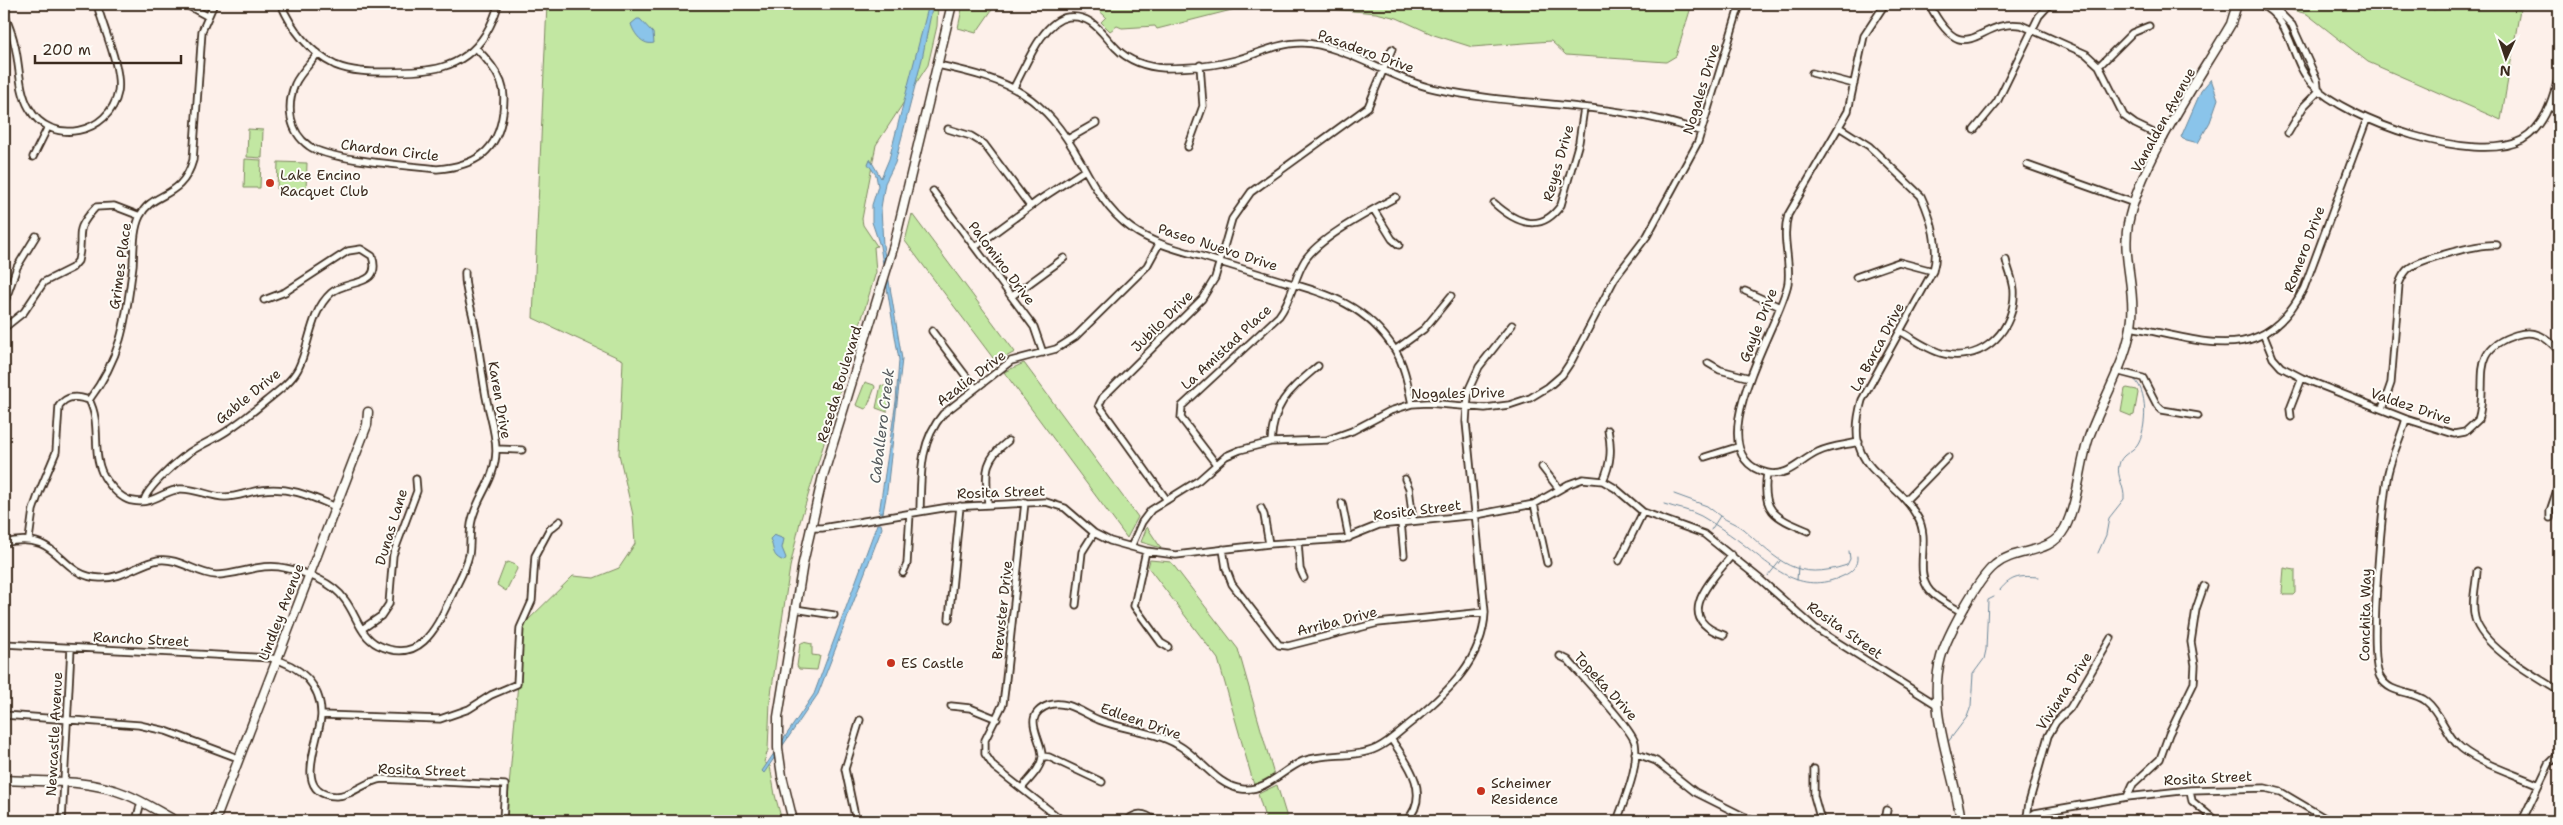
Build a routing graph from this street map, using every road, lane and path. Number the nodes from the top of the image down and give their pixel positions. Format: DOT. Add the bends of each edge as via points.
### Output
graph roads {
  1 [pos="97,4"];
  2 [pos="185,4"];
  3 [pos="214,4"];
  4 [pos="281,4"];
  5 [pos="498,4"];
  6 [pos="952,4"];
  7 [pos="1740,4"];
  8 [pos="1885,4"];
  9 [pos="1929,4"];
  10 [pos="2050,4"];
  11 [pos="2237,4"];
  12 [pos="2259,4"];
  13 [pos="2271,4"];
  14 [pos="4,13"];
  15 [pos="207,16"];
  16 [pos="2149,26"];
  17 [pos="2032,30"];
  18 [pos="476,48"];
  19 [pos="1392,49"];
  20 [pos="318,53"];
  21 [pos="938,65"];
  22 [pos="1200,65"];
  23 [pos="2099,66"];
  24 [pos="1384,70"];
  25 [pos="1812,73"];
  26 [pos="2559,76"];
  27 [pos="1854,84"];
  28 [pos="1014,88"];
  29 [pos="2319,88"];
  30 [pos="2550,107"];
  31 [pos="1584,108"];
  32 [pos="2559,111"];
  33 [pos="2367,119"];
  34 [pos="1096,123"];
  35 [pos="48,126"];
  36 [pos="1839,127"];
  37 [pos="948,129"];
  38 [pos="1974,130"];
  39 [pos="1702,132"];
  40 [pos="2288,133"];
  41 [pos="2164,138"];
  42 [pos="1068,139"];
  43 [pos="1188,147"];
  44 [pos="33,157"];
  45 [pos="2027,165"];
  46 [pos="1085,170"];
  47 [pos="934,191"];
  48 [pos="1396,197"];
  49 [pos="1494,203"];
  50 [pos="2134,203"];
  51 [pos="1030,206"];
  52 [pos="1374,210"];
  53 [pos="140,216"];
  54 [pos="36,236"];
  55 [pos="1158,244"];
  56 [pos="1400,245"];
  57 [pos="2497,245"];
  58 [pos="975,247"];
  59 [pos="1064,258"];
  60 [pos="2006,260"];
  61 [pos="1220,262"];
  62 [pos="465,272"];
  63 [pos="1933,272"];
  64 [pos="1856,277"];
  65 [pos="1294,284"];
  66 [pos="1745,291"];
  67 [pos="1012,296"];
  68 [pos="1451,296"];
  69 [pos="264,300"];
  70 [pos="4,304"];
  71 [pos="1780,307"];
  72 [pos="1512,325"];
  73 [pos="2131,327"];
  74 [pos="4,328"];
  75 [pos="932,331"];
  76 [pos="1900,332"];
  77 [pos="2264,336"];
  78 [pos="2558,346"];
  79 [pos="1395,350"];
  80 [pos="1043,353"];
  81 [pos="1708,363"];
  82 [pos="1318,366"];
  83 [pos="2116,371"];
  84 [pos="1750,378"];
  85 [pos="2302,378"];
  86 [pos="975,388"];
  87 [pos="89,400"];
  88 [pos="1412,404"];
  89 [pos="1467,407"];
  90 [pos="2382,409"];
  91 [pos="368,412"];
  92 [pos="2198,416"];
  93 [pos="2291,417"];
  94 [pos="2406,419"];
  95 [pos="1608,430"];
  96 [pos="1008,441"];
  97 [pos="1271,442"];
  98 [pos="1859,442"];
  99 [pos="1737,447"];
  100 [pos="496,449"];
  101 [pos="522,450"];
  102 [pos="1705,457"];
  103 [pos="1948,457"];
  104 [pos="1216,464"];
  105 [pos="1542,467"];
  106 [pos="1767,473"];
  107 [pos="416,478"];
  108 [pos="1405,479"];
  109 [pos="1603,481"];
  110 [pos="2559,484"];
  111 [pos="1559,490"];
  112 [pos="1167,500"];
  113 [pos="1906,500"];
  114 [pos="144,501"];
  115 [pos="1025,502"];
  116 [pos="1342,503"];
  117 [pos="988,504"];
  118 [pos="1534,504"];
  119 [pos="960,506"];
  120 [pos="336,507"];
  121 [pos="1261,508"];
  122 [pos="920,511"];
  123 [pos="1643,512"];
  124 [pos="910,513"];
  125 [pos="1476,515"];
  126 [pos="2550,518"];
  127 [pos="560,521"];
  128 [pos="1413,521"];
  129 [pos="1401,522"];
  130 [pos="810,528"];
  131 [pos="1808,532"];
  132 [pos="1094,533"];
  133 [pos="1349,538"];
  134 [pos="30,539"];
  135 [pos="1298,542"];
  136 [pos="4,543"];
  137 [pos="1269,544"];
  138 [pos="1131,547"];
  139 [pos="1223,549"];
  140 [pos="1146,551"];
  141 [pos="1404,555"];
  142 [pos="1732,555"];
  143 [pos="1619,561"];
  144 [pos="1547,563"];
  145 [pos="2477,571"];
  146 [pos="903,573"];
  147 [pos="308,576"];
  148 [pos="1304,578"];
  149 [pos="2204,586"];
  150 [pos="1076,605"];
  151 [pos="795,609"];
  152 [pos="1485,612"];
  153 [pos="1962,612"];
  154 [pos="834,615"];
  155 [pos="949,619"];
  156 [pos="362,629"];
  157 [pos="1724,635"];
  158 [pos="2111,638"];
  159 [pos="4,644"];
  160 [pos="1168,647"];
  161 [pos="71,648"];
  162 [pos="1560,656"];
  163 [pos="276,659"];
  164 [pos="2559,691"];
  165 [pos="1937,705"];
  166 [pos="951,706"];
  167 [pos="4,715"];
  168 [pos="321,715"];
  169 [pos="67,719"];
  170 [pos="997,719"];
  171 [pos="860,720"];
  172 [pos="1391,739"];
  173 [pos="1635,753"];
  174 [pos="2559,754"];
  175 [pos="1042,756"];
  176 [pos="238,758"];
  177 [pos="1814,769"];
  178 [pos="4,780"];
  179 [pos="1102,782"];
  180 [pos="64,783"];
  181 [pos="2538,785"];
  182 [pos="1022,788"];
  183 [pos="2190,790"];
  184 [pos="2127,797"];
  185 [pos="141,802"];
  186 [pos="1887,810"];
  187 [pos="2025,819"];
  188 [pos="62,821"];
  189 [pos="136,821"];
  190 [pos="176,821"];
  191 [pos="215,821"];
  192 [pos="503,821"];
  193 [pos="793,821"];
  194 [pos="856,821"];
  195 [pos="1063,821"];
  196 [pos="1125,821"];
  197 [pos="1155,821"];
  198 [pos="1406,821"];
  199 [pos="1617,821"];
  200 [pos="1752,821"];
  201 [pos="1821,821"];
  202 [pos="1885,821"];
  203 [pos="1961,821"];
  204 [pos="2216,821"];
  205 [pos="2330,821"];
  206 [pos="2522,821"];
  1 -- 35 [label="street" via="117,75 118,91 112,110 101,121 84,130 70,132"];
  2 -- 15 [label="street"];
  3 -- 15 [label="street, Grimes Place"];
  4 -- 20 [label="street" via="300,37"];
  5 -- 18 [label="street" via="491,24"];
  6 -- 21 [label="main road, Reseda Boulevard"];
  7 -- 39 [label="street, Nogales Drive"];
  8 -- 27 [label="street, Gayle Drive" via="1864,36"];
  9 -- 17 [label="street" via="1946,31 1963,39 1973,39 2012,23"];
  10 -- 17 [label="street"];
  11 -- 41 [label="main road, Vanalden Avenue" via="2231,24"];
  12 -- 29 [label="street" via="2282,23 2304,72"];
  13 -- 29 [label="street" via="2292,25"];
  14 -- 35 [label="street" via="14,41 24,98 33,114"];
  15 -- 53 [label="street, Grimes Place" via="202,31 189,172 178,188 152,203"];
  16 -- 23 [label="street" via="2132,33"];
  17 -- 23 [label="street" via="2086,54"];
  17 -- 38 [label="street" via="1997,102"];
  18 -- 20 [label="street" via="459,62 438,70 398,72 347,69"];
  18 -- 20 [label="street, Chardon Circle" via="490,61 503,88 501,128 490,148 475,161 437,169 331,155 304,142 292,124 289,102 296,82"];
  19 -- 24 [label="street, Jubilo Drive"];
  21 -- 28 [label="street, Paseo Nuevo Drive"];
  21 -- 130 [label="main road, Reseda Boulevard" via="888,268"];
  22 -- 24 [label="street, Pasadero Drive" via="1301,43 1325,47"];
  22 -- 28 [label="street, Pasadero Drive" via="1165,68 1138,63 1117,50 1096,25 1080,17 1068,17 1051,24 1046,30"];
  22 -- 43 [label="street" via="1202,106"];
  23 -- 41 [label="street" via="2124,116"];
  24 -- 31 [label="street, Pasadero Drive" via="1436,89"];
  24 -- 61 [label="street, Jubilo Drive" via="1373,98 1361,113 1251,192 1232,219"];
  25 -- 27 [label="street"];
  26 -- 30 [label="street"];
  27 -- 36 [label="street, Gayle Drive" via="1848,111"];
  28 -- 42 [label="street, Paseo Nuevo Drive" via="1032,98 1054,119"];
  29 -- 33 [label="street"];
  29 -- 40 [label="street"];
  30 -- 32 [label="street"];
  30 -- 33 [label="street" via="2539,124 2523,139 2484,149 2411,135"];
  31 -- 39 [label="street, Pasadero Drive" via="1662,118"];
  31 -- 49 [label="street, Reyes Drive" via="1579,142 1561,205 1555,213 1546,220 1526,222 1510,216"];
  33 -- 77 [label="street, Romero Drive" via="2304,288 2293,309"];
  34 -- 42 [label="street"];
  35 -- 44 [label="street"];
  36 -- 63 [label="street, La Barca Drive" via="1869,146 1921,196 1936,250"];
  36 -- 71 [label="street, Gayle Drive" via="1788,215 1785,226 1788,282"];
  37 -- 51 [label="street" via="984,144"];
  39 -- 89 [label="street, Nogales Drive" via="1647,236 1615,278 1562,375 1519,403"];
  41 -- 50 [label="main road, Vanalden Avenue"];
  42 -- 46 [label="street, Paseo Nuevo Drive"];
  45 -- 50 [label="street"];
  46 -- 51 [label="street"];
  46 -- 55 [label="street, Paseo Nuevo Drive" via="1115,214"];
  47 -- 58 [label="street, Palomino Drive"];
  48 -- 52 [label="street, La Amistad Place"];
  50 -- 73 [label="main road, Vanalden Avenue" via="2127,241"];
  51 -- 58 [label="street"];
  52 -- 56 [label="street" via="1392,239"];
  52 -- 65 [label="street, La Amistad Place" via="1313,250"];
  53 -- 74 [label="street" via="114,206 96,207 81,226 78,262 44,282 24,312"];
  53 -- 87 [label="street, Grimes Place" via="120,344 112,366"];
  54 -- 70 [label="street" via="17,267"];
  55 -- 61 [label="street, Paseo Nuevo Drive"];
  55 -- 80 [label="street, Azalia Drive" via="1147,266 1074,337"];
  57 -- 90 [label="street" via="2482,245 2416,263 2407,269 2399,284 2392,375"];
  58 -- 67 [label="street, Palomino Drive"];
  59 -- 67 [label="street"];
  60 -- 76 [label="street" via="2014,291 2010,316 2004,330 1988,346 1966,354 1944,354"];
  61 -- 65 [label="street, Paseo Nuevo Drive"];
  61 -- 112 [label="street, Jubilo Drive" via="1202,299 1103,397 1099,406"];
  62 -- 100 [label="street, Karen Drive" via="464,285 476,329"];
  63 -- 64 [label="street" via="1900,262"];
  63 -- 76 [label="street, La Barca Drive"];
  65 -- 79 [label="street, Paseo Nuevo Drive" via="1321,291 1355,308 1371,320"];
  65 -- 104 [label="street, La Amistad Place" via="1279,316 1181,408 1182,420"];
  66 -- 71 [label="street"];
  67 -- 80 [label="street, Palomino Drive" via="1034,327"];
  68 -- 79 [label="street" via="1424,329"];
  69 -- 114 [label="street, Gable Drive" via="285,292 348,251 361,249 372,256 374,269 371,276 337,289 326,298 316,314 298,367 286,383 226,432 184,457 154,485"];
  71 -- 84 [label="street, Gayle Drive"];
  72 -- 89 [label="street" via="1479,367 1469,388"];
  73 -- 77 [label="street, Romero Drive" via="2217,342 2232,343"];
  73 -- 83 [label="main road, Vanalden Avenue"];
  75 -- 86 [label="street"];
  76 -- 98 [label="street, La Barca Drive" via="1862,400 1858,414"];
  77 -- 85 [label="street, Valdez Drive" via="2273,358 2281,367"];
  78 -- 94 [label="street, Valdez Drive" via="2545,336 2524,333 2499,340 2491,346 2484,363 2480,414 2474,426 2465,432 2454,434"];
  79 -- 88 [label="street, Paseo Nuevo Drive" via="1406,376"];
  80 -- 86 [label="street, Azalia Drive" via="1011,361"];
  81 -- 84 [label="street" via="1720,370"];
  82 -- 97 [label="street" via="1278,405"];
  83 -- 92 [label="street" via="2142,378 2162,410"];
  83 -- 153 [label="main road, Vanalden Avenue" via="2089,438 2077,495 2064,529 2048,546 1994,565"];
  84 -- 99 [label="street, Gayle Drive" via="1736,430"];
  85 -- 90 [label="street, Valdez Drive"];
  85 -- 93 [label="street" via="2290,409"];
  86 -- 122 [label="street, Azalia Drive" via="943,414 927,438 923,450"];
  87 -- 114 [label="street" via="95,415 98,461 105,479 127,500"];
  87 -- 134 [label="street" via="71,397 59,406 56,452 36,503"];
  88 -- 89 [label="street, Nogales Drive"];
  88 -- 97 [label="street, Nogales Drive" via="1327,440"];
  89 -- 125 [label="street"];
  90 -- 94 [label="street, Valdez Drive"];
  91 -- 120 [label="main road, Lindley Avenue" via="367,425"];
  94 -- 181 [label="street, Conchita Way" via="2388,472 2386,488 2377,576 2378,672 2391,688 2427,701 2457,744 2471,755"];
  95 -- 109 [label="street" via="1610,466"];
  96 -- 117 [label="street" via="996,450 988,464"];
  97 -- 104 [label="street, Nogales Drive" via="1240,450"];
  98 -- 106 [label="street" via="1818,452 1784,473"];
  98 -- 113 [label="street, La Barca Drive" via="1868,465"];
  99 -- 102 [label="street"];
  99 -- 106 [label="street" via="1750,464"];
  100 -- 101 [label="street"];
  100 -- 156 [label="street, Karen Drive" via="493,473 472,521 466,563 430,637 413,647 392,649 376,644"];
  103 -- 113 [label="street"];
  104 -- 112 [label="street, Nogales Drive" via="1199,480"];
  105 -- 111 [label="street"];
  106 -- 131 [label="street" via="1764,490 1767,504 1783,522"];
  107 -- 156 [label="street, Dunas Lane" via="417,491 393,555 388,604 381,616"];
  108 -- 128 [label="street"];
  109 -- 111 [label="street, Rosita Street" via="1583,479"];
  109 -- 123 [label="street, Rosita Street"];
  110 -- 126 [label="street"];
  111 -- 118 [label="street, Rosita Street"];
  112 -- 138 [label="street, Nogales Drive" via="1147,514"];
  113 -- 153 [label="street, La Barca Drive" via="1920,520 1924,538 1922,577 1930,591"];
  114 -- 120 [label="street" via="178,490 227,497 271,489 293,491"];
  115 -- 117 [label="street, Rosita Street"];
  115 -- 132 [label="street, Rosita Street" via="1054,503 1065,508"];
  115 -- 170 [label="street, Brewster Drive" via="1003,704"];
  116 -- 133 [label="street"];
  117 -- 119 [label="street, Rosita Street"];
  118 -- 125 [label="street, Rosita Street"];
  118 -- 144 [label="street"];
  119 -- 122 [label="street, Rosita Street"];
  119 -- 155 [label="street"];
  120 -- 147 [label="main road, Lindley Avenue"];
  121 -- 137 [label="street"];
  122 -- 124 [label="street, Rosita Street"];
  123 -- 142 [label="street, Rosita Street" via="1697,530"];
  123 -- 143 [label="street"];
  124 -- 130 [label="street, Rosita Street"];
  124 -- 146 [label="street" via="908,564"];
  125 -- 128 [label="street, Rosita Street"];
  125 -- 152 [label="street"];
  127 -- 168 [label="street" via="549,530 534,556 533,597 520,624 515,685 470,709 440,719"];
  128 -- 129 [label="street, Rosita Street"];
  129 -- 133 [label="street, Rosita Street" via="1373,526"];
  129 -- 141 [label="street"];
  130 -- 151 [label="main road, Reseda Boulevard"];
  132 -- 138 [label="street, Rosita Street"];
  132 -- 150 [label="street" via="1082,552"];
  133 -- 135 [label="street, Rosita Street"];
  134 -- 136 [label="street"];
  134 -- 147 [label="street, Karen Drive" via="48,546 81,572 101,578 123,575 160,560 215,575 272,566"];
  135 -- 137 [label="street, Rosita Street"];
  135 -- 148 [label="street"];
  137 -- 139 [label="street, Rosita Street"];
  138 -- 140 [label="street, Rosita Street"];
  139 -- 140 [label="street, Rosita Street" via="1176,555"];
  139 -- 152 [label="street, Arriba Drive" via="1232,584 1279,645 1288,646 1378,623"];
  140 -- 160 [label="street" via="1134,606 1161,643"];
  142 -- 157 [label="street" via="1700,596 1698,607 1705,625"];
  142 -- 165 [label="street, Rosita Street" via="1815,628"];
  145 -- 164 [label="street" via="2475,619 2481,629 2506,657"];
  147 -- 156 [label="street, Karen Drive" via="339,591"];
  147 -- 163 [label="main road, Lindley Avenue"];
  149 -- 184 [label="street" via="2197,602 2190,642 2195,665 2194,682 2160,759 2133,784"];
  151 -- 154 [label="street"];
  151 -- 193 [label="main road, Reseda Boulevard" via="780,703 778,749"];
  152 -- 172 [label="street" via="1479,643 1458,678 1446,693"];
  153 -- 165 [label="main road, Vanalden Avenue" via="1948,636 1940,660"];
  158 -- 187 [label="street, Viviana Drive" via="2070,708 2048,736"];
  159 -- 161 [label="street, Rancho Street"];
  161 -- 163 [label="street, Rancho Street"];
  161 -- 169 [label="street, Newcastle Avenue"];
  162 -- 173 [label="street, Topeka Drive" via="1568,660 1633,737"];
  163 -- 168 [label="street, Rosita Street" via="299,670 310,681"];
  163 -- 176 [label="main road, Lindley Avenue"];
  165 -- 203 [label="main road, Vanalden Avenue"];
  166 -- 170 [label="street" via="970,708"];
  167 -- 169 [label="street"];
  168 -- 192 [label="street, Rosita Street" via="310,767 312,779 326,794 344,795 372,780 382,779 505,785"];
  169 -- 176 [label="street" via="140,725 166,731"];
  169 -- 180 [label="street, Newcastle Avenue"];
  170 -- 182 [label="street, Brewster Drive" via="985,740 985,754 994,767"];
  171 -- 194 [label="street" via="845,769"];
  172 -- 175 [label="street, Edleen Drive" via="1364,752 1303,761 1264,786 1243,789 1225,783 1174,743 1098,720 1070,706 1052,704 1038,712 1035,719 1034,734"];
  172 -- 198 [label="street" via="1408,762 1417,788 1417,804"];
  173 -- 199 [label="street, Topeka Drive" via="1631,778"];
  173 -- 200 [label="street" via="1656,760 1695,792"];
  174 -- 181 [label="street" via="2549,764"];
  175 -- 179 [label="street"];
  175 -- 182 [label="street" via="1038,768"];
  176 -- 191 [label="main road, Lindley Avenue"];
  177 -- 201 [label="street" via="1814,796"];
  178 -- 180 [label="main road"];
  180 -- 185 [label="main road" via="105,788"];
  180 -- 188 [label="street, Newcastle Avenue"];
  181 -- 206 [label="street"];
  182 -- 195 [label="street, Brewster Drive"];
  183 -- 184 [label="street, Rosita Street"];
  183 -- 204 [label="street" via="2192,801"];
  183 -- 205 [label="street, Rosita Street" via="2272,789"];
  184 -- 187 [label="street, Rosita Street" via="2035,813"];
  185 -- 189 [label="street"];
  185 -- 190 [label="main road"];
  186 -- 202 [label="street"];
  196 -- 197 [label="street" via="1137,813"];
}
